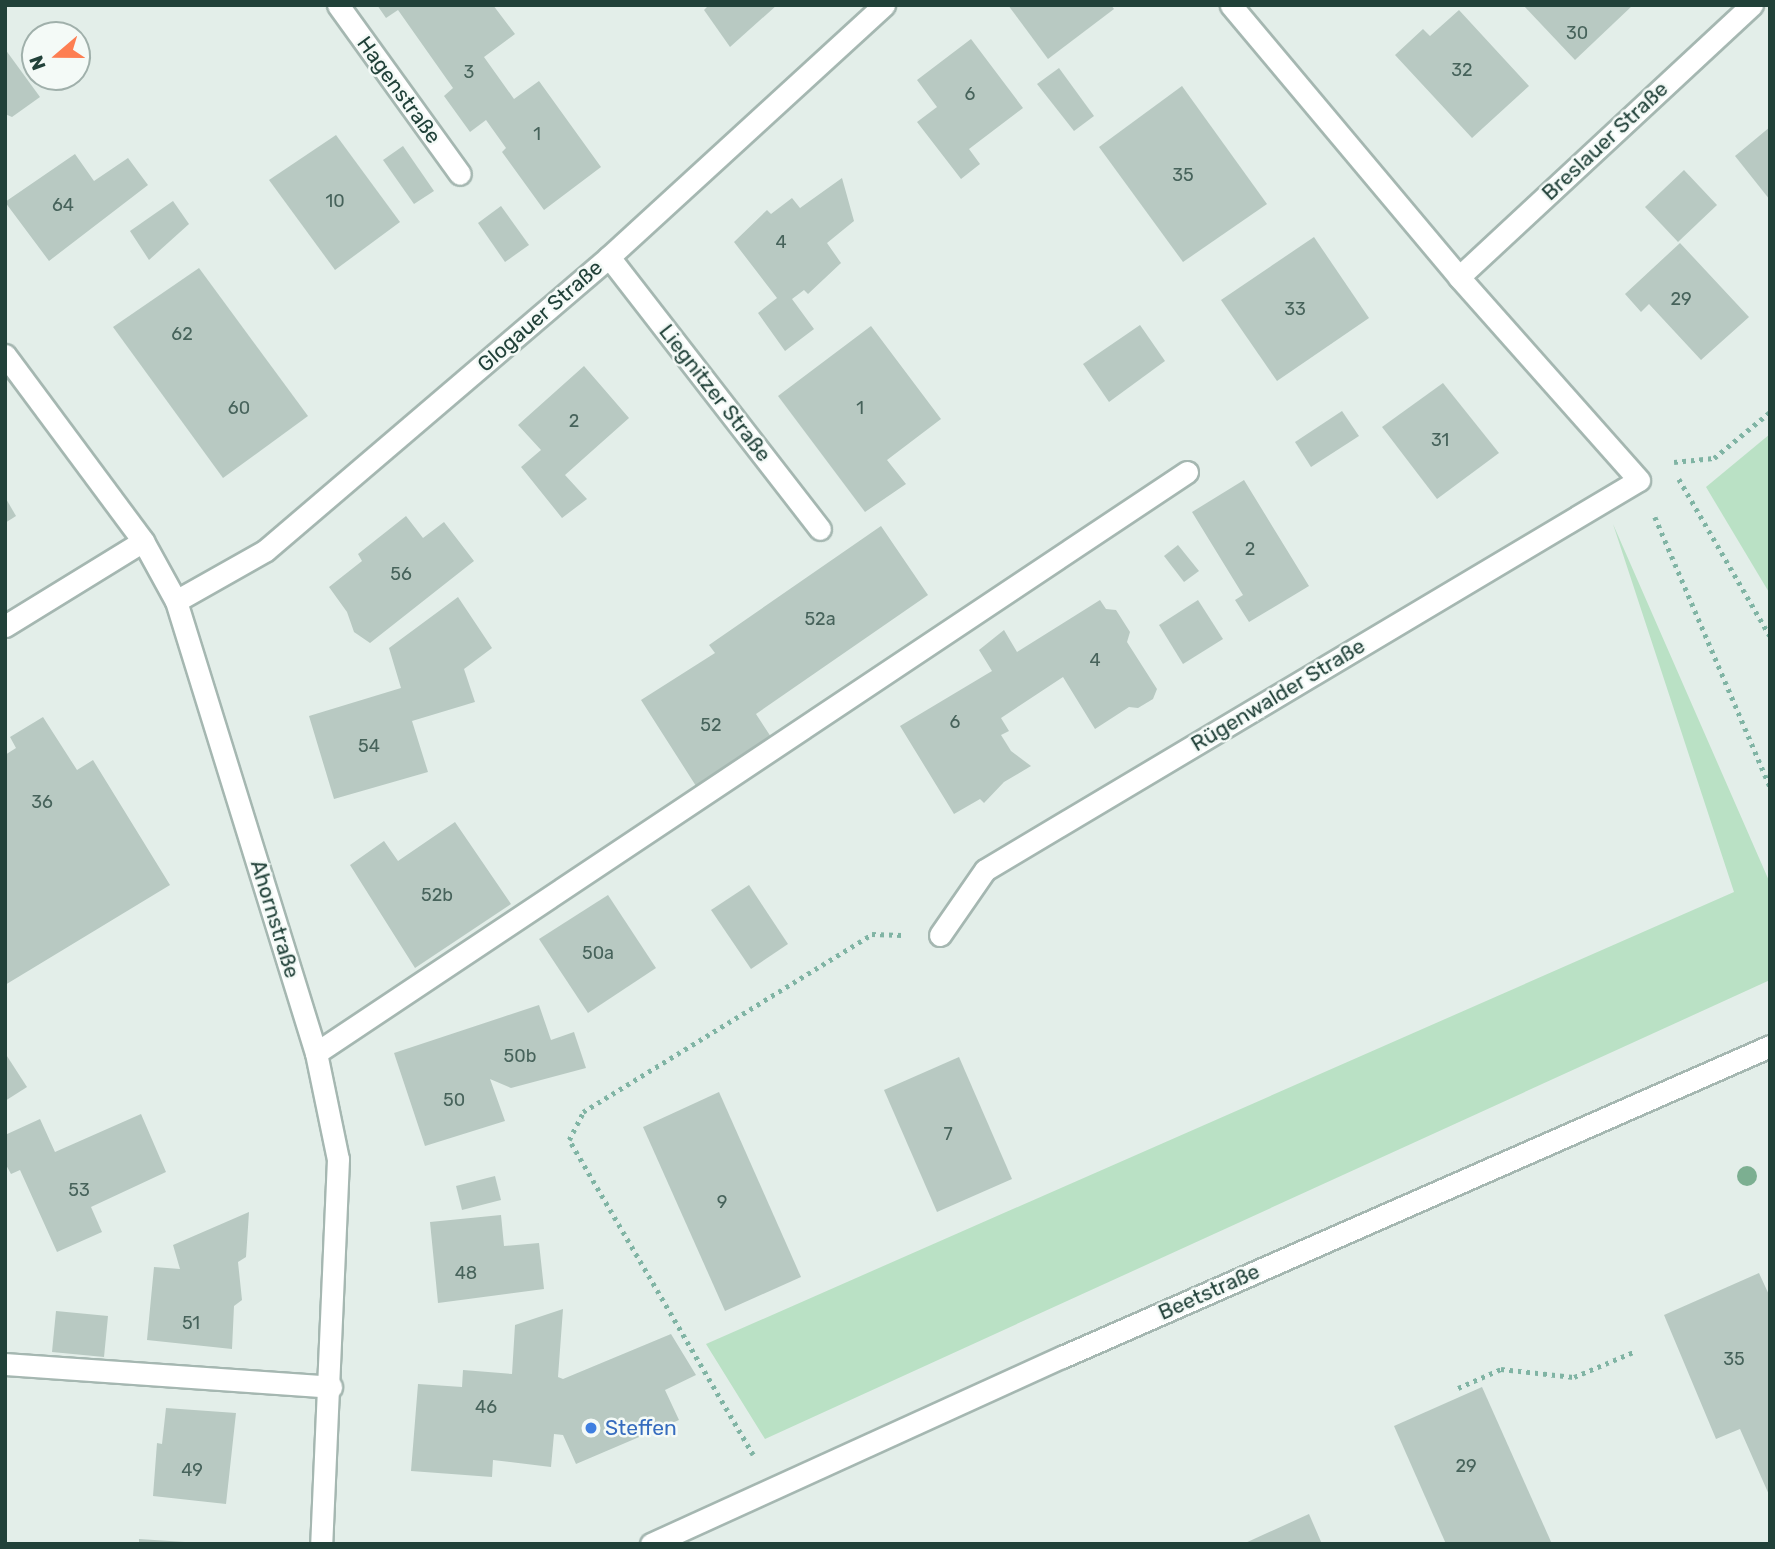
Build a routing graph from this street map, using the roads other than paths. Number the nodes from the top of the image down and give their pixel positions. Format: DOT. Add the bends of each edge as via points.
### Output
graph roads {
  1 [pos="338,5"];
  2 [pos="884,5"];
  3 [pos="1231,5"];
  4 [pos="1752,5"];
  5 [pos="460,174"];
  6 [pos="609,257"];
  7 [pos="1459,277"];
  8 [pos="5,355"];
  9 [pos="1187,472"];
  10 [pos="820,530"];
  11 [pos="143,541"];
  12 [pos="176,601"];
  13 [pos="5,626"];
  14 [pos="940,935"];
  15 [pos="1770,1046"];
  16 [pos="316,1053"];
  17 [pos="5,1364"];
  18 [pos="331,1387"];
  19 [pos="321,1544"];
  20 [pos="651,1544"];
  1 -- 5 [label="street, Hagenstraße"];
  2 -- 6 [label="street, Glogauer Straße"];
  3 -- 7 [label="street"];
  4 -- 7 [label="street, Breslauer Straße"];
  6 -- 10 [label="street, Liegnitzer Straße"];
  6 -- 12 [label="street, Glogauer Straße" via="266,550"];
  7 -- 14 [label="street, Rügenwalder Straße" via="1639,480 985,870"];
  8 -- 11 [label="street, Ahornstraße"];
  9 -- 16 [label="street"];
  11 -- 12 [label="street, Ahornstraße"];
  11 -- 13 [label="street"];
  12 -- 16 [label="street, Ahornstraße"];
  15 -- 20 [label="street, Beetstraße" via="1062,1357"];
  16 -- 18 [label="street, Ahornstraße" via="338,1160"];
  17 -- 18 [label="street"];
  18 -- 19 [label="street, Ahornstraße"];
}
